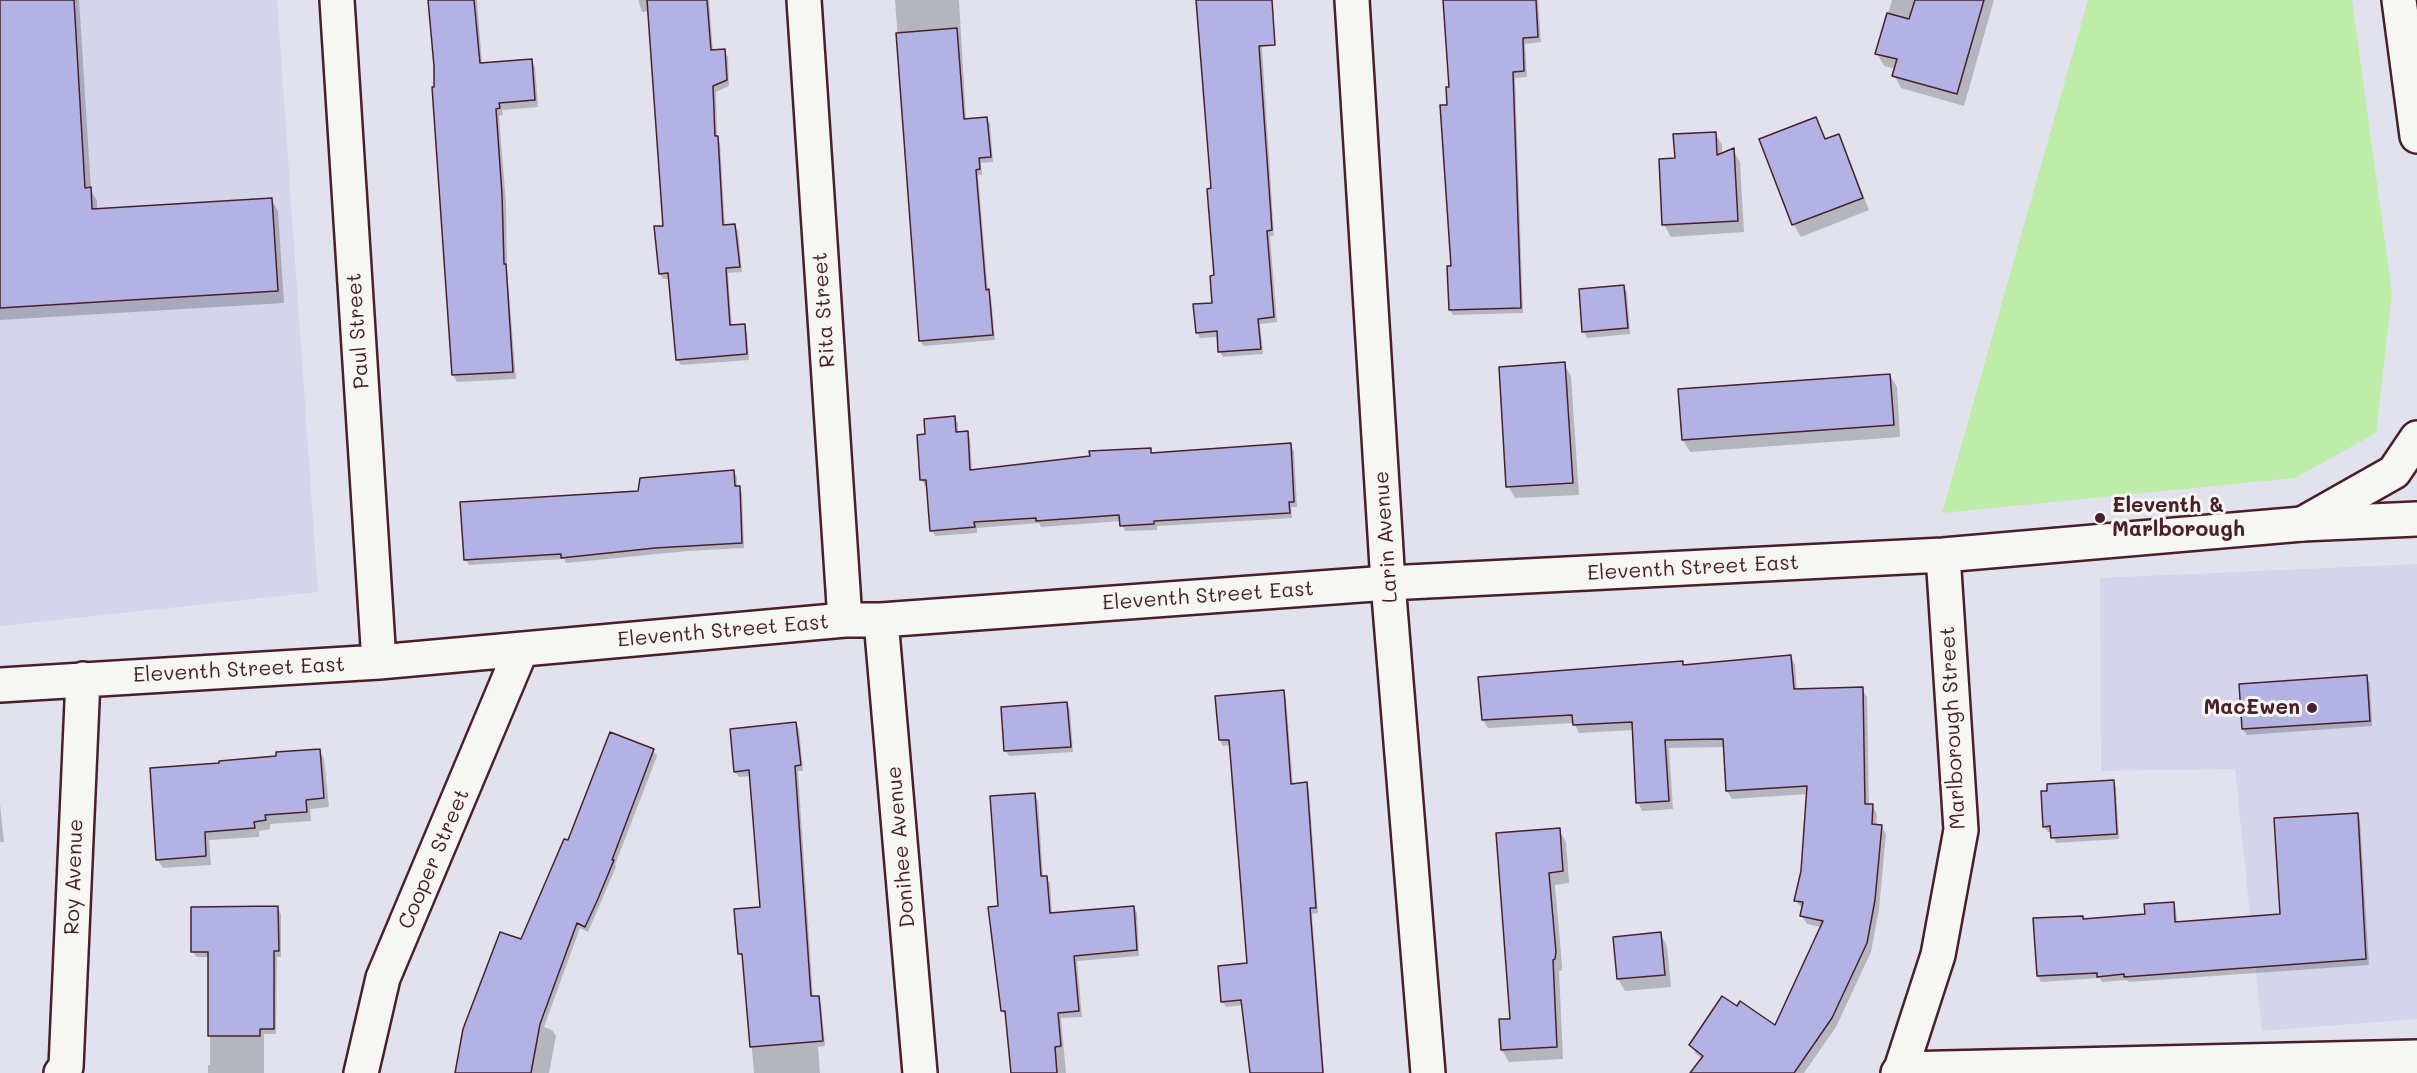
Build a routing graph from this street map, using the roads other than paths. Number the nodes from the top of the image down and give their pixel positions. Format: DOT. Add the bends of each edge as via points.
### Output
graph roads {
  1 [pos="337,0"];
  2 [pos="804,0"];
  3 [pos="1352,0"];
  4 [pos="2399,0"];
  5 [pos="2417,136"];
  6 [pos="2417,438"];
  7 [pos="2417,519"];
  8 [pos="2302,524"];
  9 [pos="1943,555"];
  10 [pos="1388,583"];
  11 [pos="845,620"];
  12 [pos="881,620"];
  13 [pos="521,650"];
  14 [pos="380,662"];
  15 [pos="83,680"];
  16 [pos="0,685"];
  17 [pos="2417,1057"];
  18 [pos="1899,1071"];
  19 [pos="61,1073"];
  20 [pos="361,1073"];
  21 [pos="920,1073"];
  22 [pos="1428,1073"];
  1 -- 14 [label="street, Paul Street"];
  2 -- 11 [label="street, Rita Street"];
  3 -- 10 [label="street, Larin Avenue"];
  4 -- 5 [label="street"];
  6 -- 8 [label="street" via="2394,472"];
  7 -- 8 [label="street, Eleventh Street East"];
  8 -- 9 [label="street, Eleventh Street East"];
  9 -- 10 [label="street, Eleventh Street East"];
  9 -- 18 [label="street, Marlborough Street" via="1961,830 1938,956"];
  10 -- 12 [label="street, Eleventh Street East"];
  10 -- 22 [label="street, Larin Avenue"];
  11 -- 12 [label="street, Eleventh Street East"];
  11 -- 13 [label="street, Eleventh Street East"];
  12 -- 21 [label="street, Donihee Avenue"];
  13 -- 14 [label="street, Eleventh Street East"];
  13 -- 20 [label="street, Cooper Street" via="383,978"];
  14 -- 15 [label="street, Eleventh Street East"];
  15 -- 16 [label="street, Eleventh Street East"];
  15 -- 19 [label="street, Roy Avenue" via="66,1067"];
  17 -- 18 [label="street"];
}
